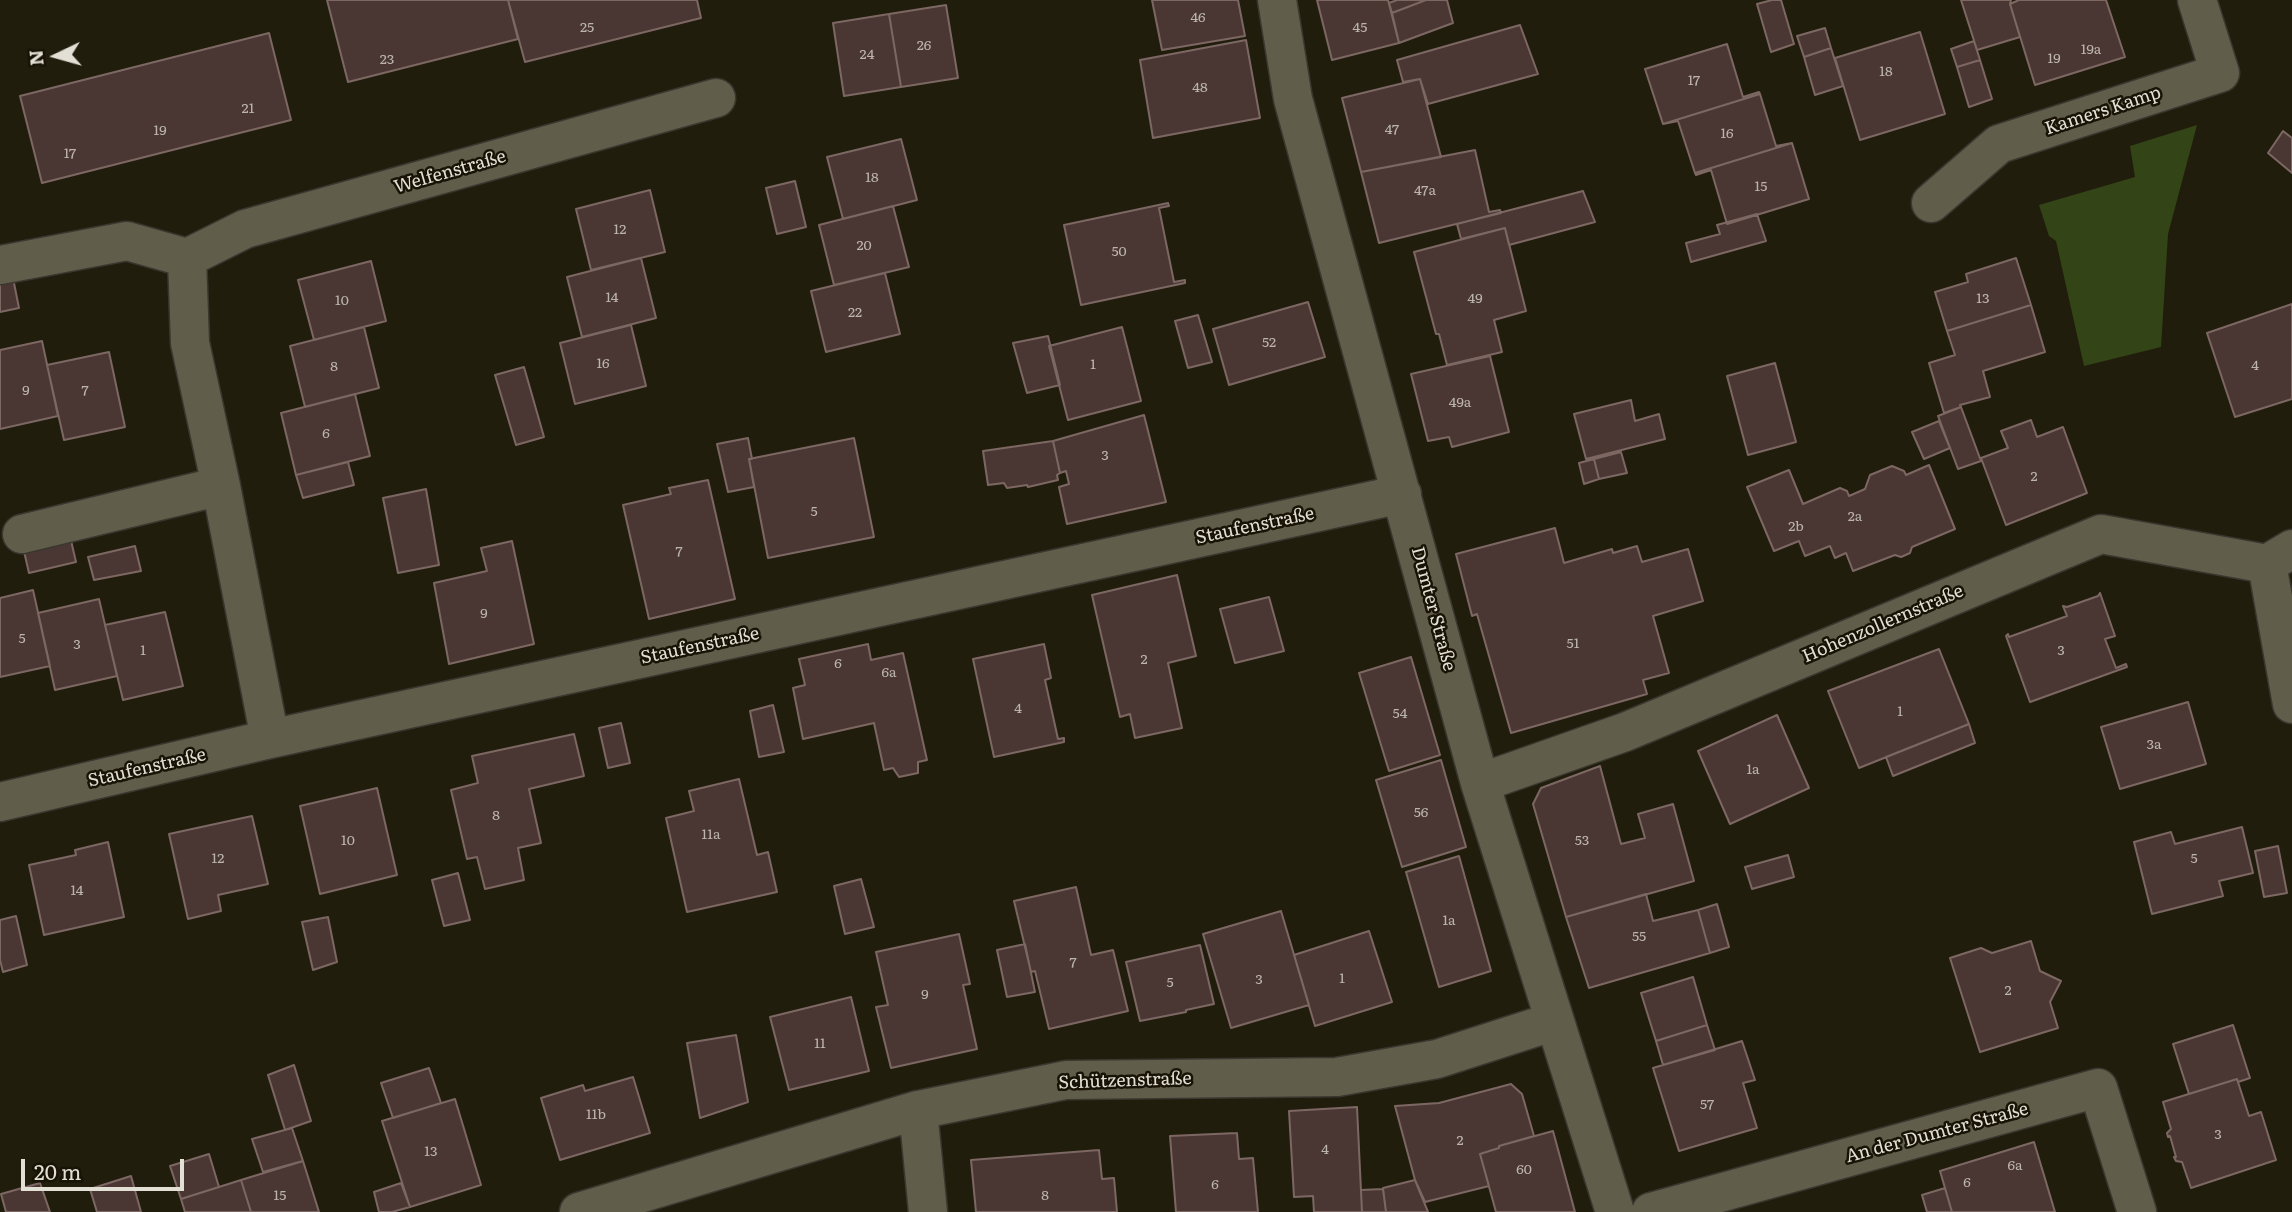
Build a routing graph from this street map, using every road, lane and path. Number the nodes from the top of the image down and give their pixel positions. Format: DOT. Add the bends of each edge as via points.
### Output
graph roads {
  1 [pos="1277,0"];
  2 [pos="2197,0"];
  3 [pos="716,98"];
  4 [pos="1931,203"];
  5 [pos="187,258"];
  6 [pos="0,265"];
  7 [pos="221,486"];
  8 [pos="1402,494"];
  9 [pos="22,534"];
  10 [pos="2280,556"];
  11 [pos="2292,704"];
  12 [pos="270,739"];
  13 [pos="1480,783"];
  14 [pos="0,802"];
  15 [pos="1555,1021"];
  16 [pos="918,1110"];
  17 [pos="579,1212"];
  18 [pos="928,1212"];
  19 [pos="1615,1212"];
  20 [pos="1651,1212"];
  21 [pos="2137,1212"];
  1 -- 8 [label="street, Dumter Straße" via="1293,100"];
  2 -- 4 [label="street, Kamers Kamp" via="2220,73 1999,144"];
  3 -- 5 [label="street, Welfenstraße" via="245,229"];
  5 -- 6 [label="street" via="127,241"];
  5 -- 7 [label="street" via="190,343"];
  7 -- 9 [label="street"];
  7 -- 12 [label="street"];
  8 -- 12 [label="street, Staufenstraße"];
  8 -- 13 [label="street, Dumter Straße"];
  10 -- 11 [label="street"];
  10 -- 13 [label="street, Hohenzollernstraße" via="2101,534 1625,732"];
  12 -- 14 [label="street, Staufenstraße"];
  13 -- 15 [label="street, Dumter Straße"];
  15 -- 16 [label="street, Schützenstraße" via="1437,1059 1337,1077 1066,1080"];
  15 -- 19 [label="street, Dumter Straße"];
  16 -- 17 [label="street, Schützenstraße"];
  16 -- 18 [label="street"];
  20 -- 21 [label="street, An der Dumter Straße" via="2098,1088"];
}
